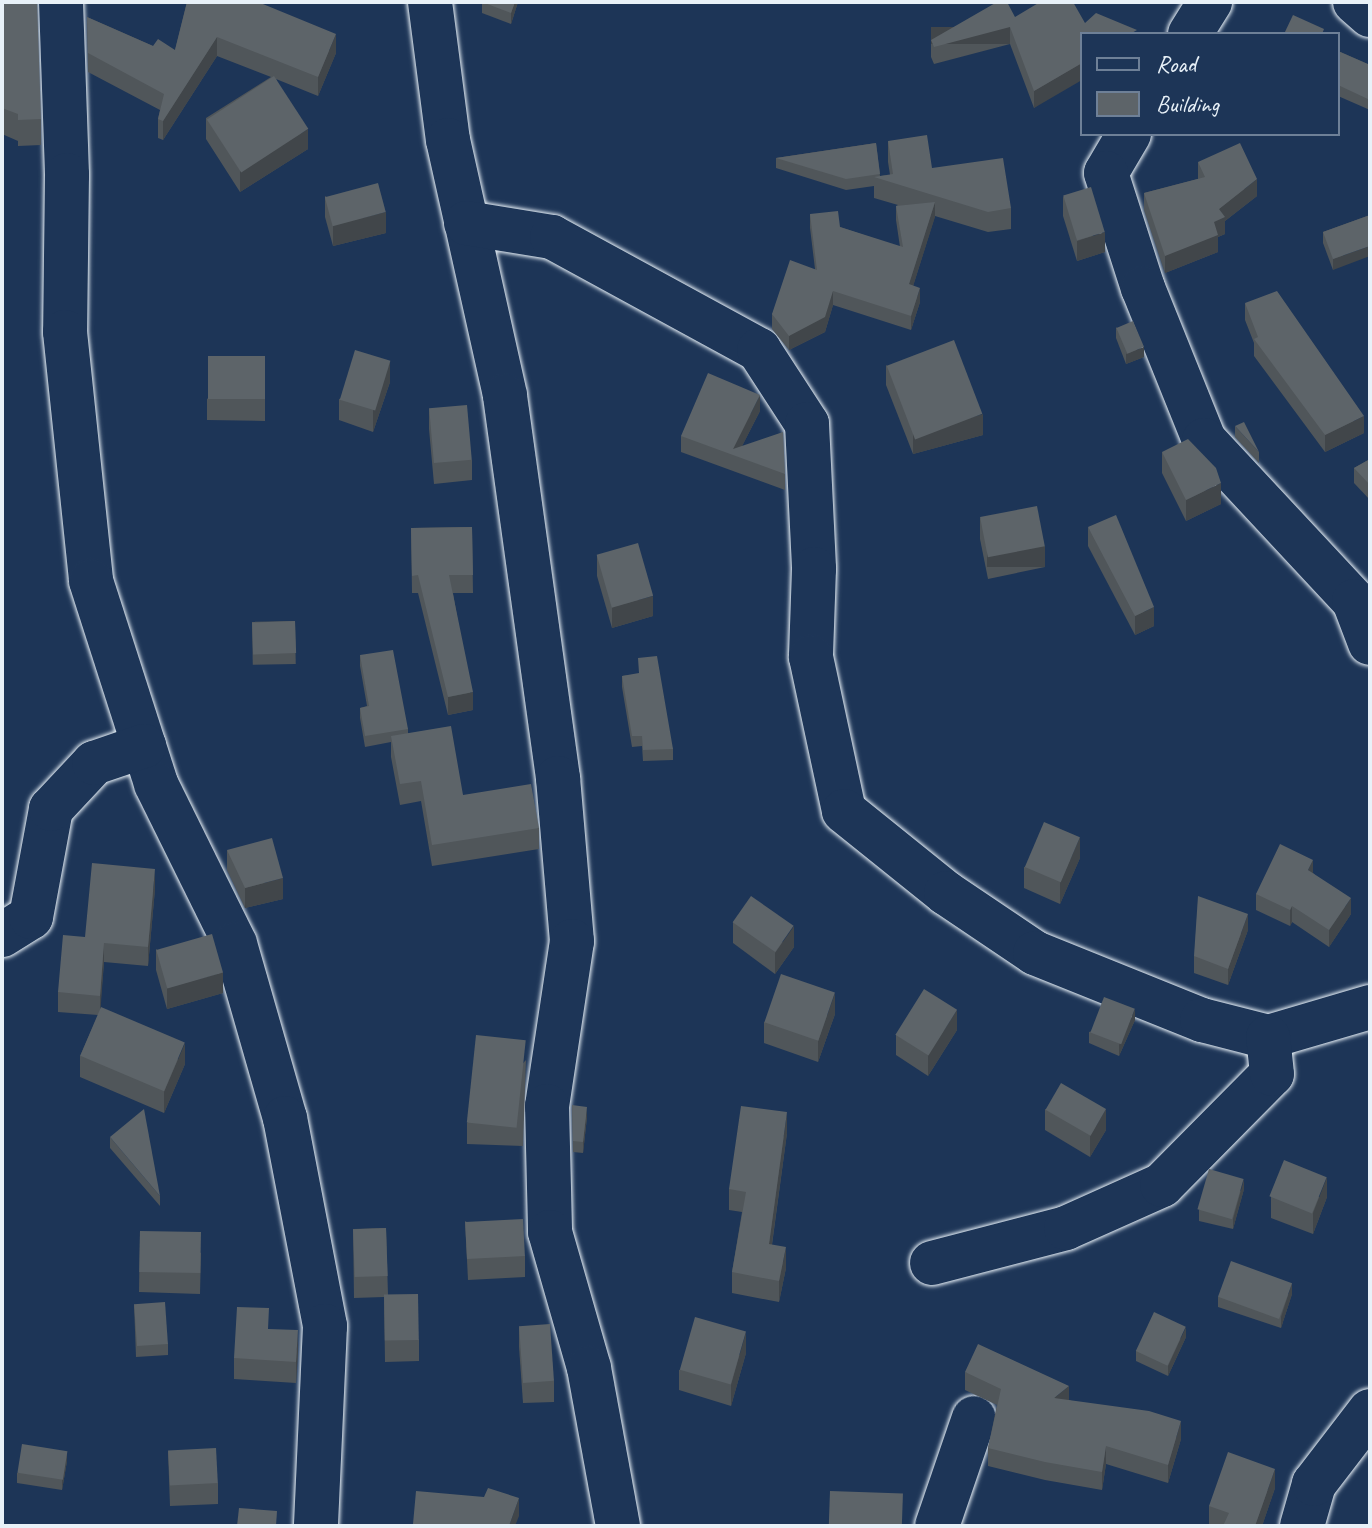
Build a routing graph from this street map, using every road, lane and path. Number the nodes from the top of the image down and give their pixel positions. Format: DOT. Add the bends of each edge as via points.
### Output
graph roads {
  1 [pos="61,2"];
  2 [pos="430,2"];
  3 [pos="1210,2"];
  4 [pos="1355,2"];
  5 [pos="1370,15"];
  6 [pos="1191,32"];
  7 [pos="1128,136"];
  8 [pos="466,223"];
  9 [pos="1362,595"];
  10 [pos="1370,643"];
  11 [pos="144,746"];
  12 [pos="2,935"];
  13 [pos="1370,1007"];
  14 [pos="1268,1037"];
  15 [pos="932,1263"];
  16 [pos="1370,1411"];
  17 [pos="974,1418"];
  18 [pos="316,1526"];
  19 [pos="618,1526"];
  20 [pos="937,1526"];
  21 [pos="1302,1526"];
  1 -- 11 [label="street" via="65,332 91,581"];
  2 -- 8 [label="street" via="448,140"];
  3 -- 6 [label="street"];
  4 -- 5 [label="street"];
  7 -- 9 [label="street" via="1106,173 1143,288 1204,440"];
  8 -- 14 [label="street" via="552,237 759,350 807,424 814,569 811,657 844,811 946,893 1035,953 1202,1020"];
  8 -- 19 [label="street" via="508,412 558,778 572,941 547,1106 550,1232 589,1368"];
  9 -- 10 [label="street"];
  11 -- 12 [label="street" via="94,763 51,809 31,917"];
  11 -- 18 [label="street" via="156,784 235,944 285,1118 325,1326"];
  13 -- 14 [label="street"];
  14 -- 15 [label="street" via="1272,1074 1162,1185 1066,1228"];
  16 -- 21 [label="street" via="1314,1484"];
  17 -- 20 [label="street"];
}
